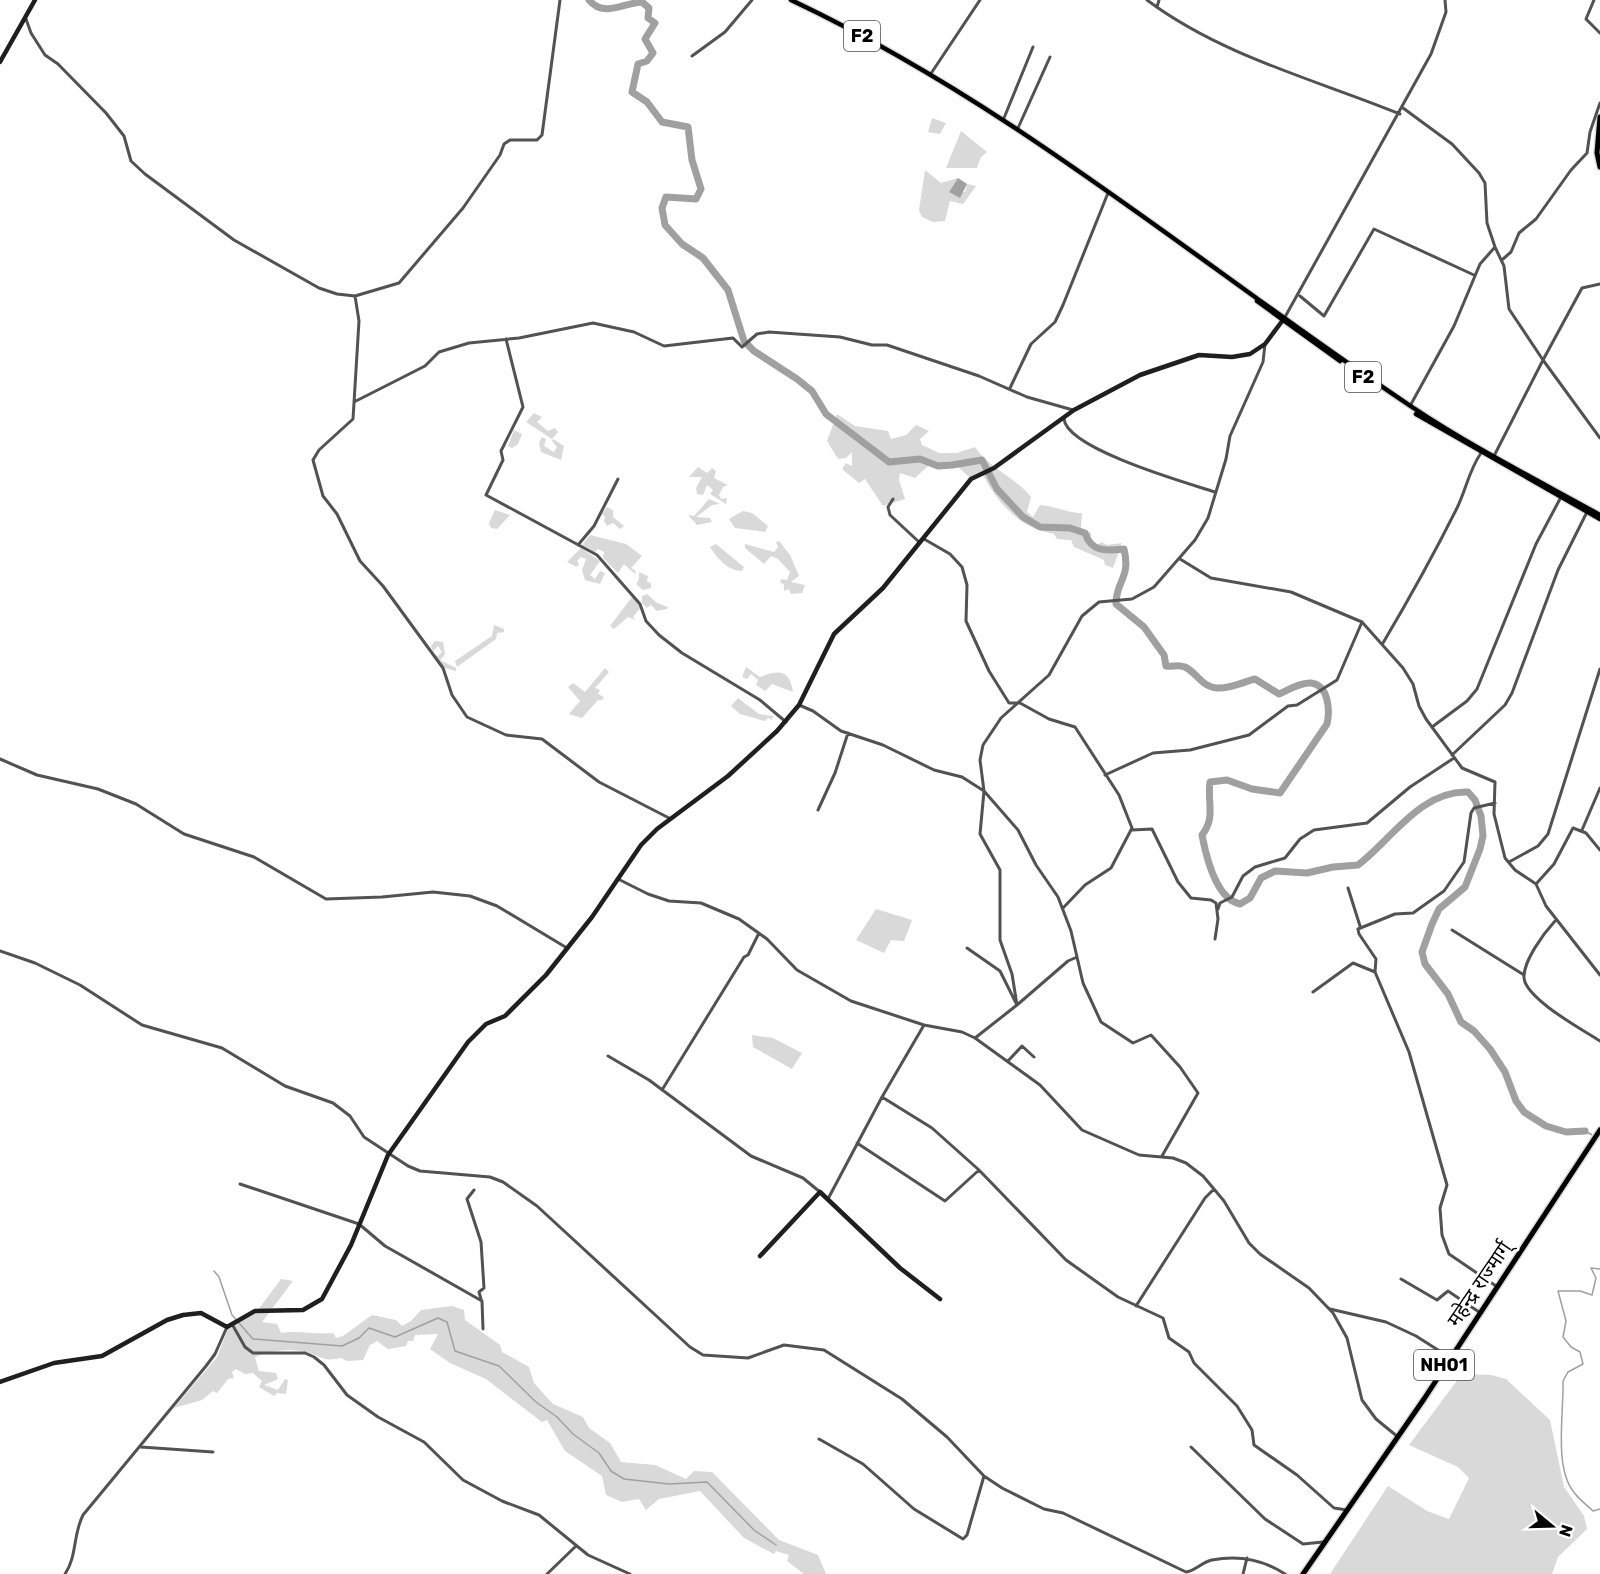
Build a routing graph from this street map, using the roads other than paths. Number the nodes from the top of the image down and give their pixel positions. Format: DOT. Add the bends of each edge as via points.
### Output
graph roads {
  1 [pos="35,0"];
  2 [pos="560,0"];
  3 [pos="752,0"];
  4 [pos="792,0"];
  5 [pos="980,0"];
  6 [pos="1147,0"];
  7 [pos="1159,0"];
  8 [pos="1445,0"];
  9 [pos="1594,0"];
  10 [pos="1157,7"];
  11 [pos="26,19"];
  12 [pos="1600,33"];
  13 [pos="1033,47"];
  14 [pos="692,56"];
  15 [pos="1050,57"];
  16 [pos="0,62"];
  17 [pos="930,75"];
  18 [pos="1600,103"];
  19 [pos="1403,108"];
  20 [pos="1400,114"];
  21 [pos="1600,117"];
  22 [pos="1004,118"];
  23 [pos="1018,128"];
  24 [pos="1600,167"];
  25 [pos="1108,193"];
  26 [pos="1495,246"];
  27 [pos="1502,260"];
  28 [pos="1474,275"];
  29 [pos="1600,284"];
  30 [pos="1300,295"];
  31 [pos="356,296"];
  32 [pos="1284,319"];
  33 [pos="506,339"];
  34 [pos="1265,344"];
  35 [pos="1544,360"];
  36 [pos="1010,388"];
  37 [pos="354,402"];
  38 [pos="1410,406"];
  39 [pos="1074,410"];
  40 [pos="1064,419"];
  41 [pos="1600,438"];
  42 [pos="1480,453"];
  43 [pos="1494,456"];
  44 [pos="618,479"];
  45 [pos="1215,492"];
  46 [pos="1561,497"];
  47 [pos="893,499"];
  48 [pos="1587,512"];
  49 [pos="1600,517"];
  50 [pos="921,540"];
  51 [pos="578,545"];
  52 [pos="1180,559"];
  53 [pos="1362,622"];
  54 [pos="1383,643"];
  55 [pos="1600,669"];
  56 [pos="1015,704"];
  57 [pos="799,705"];
  58 [pos="786,722"];
  59 [pos="1432,727"];
  60 [pos="848,733"];
  61 [pos="1453,756"];
  62 [pos="0,759"];
  63 [pos="1104,775"];
  64 [pos="1600,788"];
  65 [pos="984,791"];
  66 [pos="1495,803"];
  67 [pos="818,810"];
  68 [pos="669,818"];
  69 [pos="1132,830"];
  70 [pos="1582,830"];
  71 [pos="1600,850"];
  72 [pos="1509,862"];
  73 [pos="618,879"];
  74 [pos="1536,884"];
  75 [pos="1348,888"];
  76 [pos="1063,908"];
  77 [pos="1218,909"];
  78 [pos="1556,920"];
  79 [pos="1360,927"];
  80 [pos="1452,930"];
  81 [pos="759,933"];
  82 [pos="1215,939"];
  83 [pos="567,948"];
  84 [pos="967,948"];
  85 [pos="0,951"];
  86 [pos="1077,957"];
  87 [pos="1375,972"];
  88 [pos="1524,975"];
  89 [pos="1600,975"];
  90 [pos="1313,992"];
  91 [pos="1017,1005"];
  92 [pos="924,1025"];
  93 [pos="975,1038"];
  94 [pos="1600,1041"];
  95 [pos="608,1056"];
  96 [pos="1034,1057"];
  97 [pos="1008,1061"];
  98 [pos="662,1090"];
  99 [pos="882,1097"];
  100 [pos="1600,1130"];
  101 [pos="857,1143"];
  102 [pos="388,1155"];
  103 [pos="1162,1156"];
  104 [pos="979,1170"];
  105 [pos="240,1184"];
  106 [pos="1214,1189"];
  107 [pos="474,1190"];
  108 [pos="820,1192"];
  109 [pos="828,1197"];
  110 [pos="359,1224"];
  111 [pos="760,1256"];
  112 [pos="1401,1279"];
  113 [pos="1496,1286"];
  114 [pos="940,1299"];
  115 [pos="482,1301"];
  116 [pos="1136,1306"];
  117 [pos="1328,1308"];
  118 [pos="1479,1312"];
  119 [pos="233,1323"];
  120 [pos="483,1329"];
  121 [pos="1449,1357"];
  122 [pos="0,1382"];
  123 [pos="1398,1437"];
  124 [pos="819,1439"];
  125 [pos="141,1447"];
  126 [pos="1191,1447"];
  127 [pos="213,1452"];
  128 [pos="984,1476"];
  129 [pos="1347,1510"];
  130 [pos="1325,1542"];
  131 [pos="576,1546"];
  132 [pos="1247,1558"];
  133 [pos="65,1574"];
  134 [pos="547,1574"];
  135 [pos="630,1574"];
  136 [pos="1243,1574"];
  137 [pos="1285,1574"];
  138 [pos="1303,1574"];
  1 -- 11 [label="street"];
  2 -- 31 [label="street" via="542,135 537,140 510,140 504,144 457,215 399,283"];
  3 -- 14 [label="street" via="725,32"];
  4 -- 17 [label="main road, F2"];
  5 -- 17 [label="street"];
  6 -- 10 [label="street"];
  7 -- 10 [label="street"];
  8 -- 19 [label="street" via="1444,19 1431,54"];
  9 -- 12 [label="street" via="1586,19"];
  10 -- 20 [label="street" via="1184,26 1262,63"];
  11 -- 16 [label="street"];
  11 -- 31 [label="street" via="45,55 106,113 124,136 131,160 145,174 234,240 319,288"];
  13 -- 22 [label="street"];
  15 -- 23 [label="street"];
  17 -- 22 [label="main road, F2"];
  18 -- 27 [label="street" via="1587,153 1536,219 1519,233 1511,252"];
  19 -- 20 [label="street"];
  19 -- 26 [label="street" via="1452,144 1479,173 1485,183 1487,223"];
  20 -- 30 [label="street"];
  21 -- 24 [label="highway"];
  22 -- 23 [label="main road, F2"];
  23 -- 25 [label="main road, F2"];
  25 -- 32 [label="main road, F2"];
  25 -- 36 [label="street" via="1063,305 1054,322 1031,344"];
  26 -- 27 [label="street"];
  26 -- 28 [label="street"];
  27 -- 35 [label="street" via="1509,309"];
  28 -- 30 [label="street" via="1374,229 1324,316"];
  28 -- 38 [label="street" via="1454,326"];
  29 -- 35 [label="street" via="1582,288"];
  30 -- 32 [label="street"];
  31 -- 37 [label="street" via="359,321"];
  32 -- 34 [label="street"];
  32 -- 38 [label="main road, F2"];
  32 -- 42 [label="main road, F2" via="1408,408"];
  33 -- 36 [label="street" via="593,323 614,325 664,346 733,338 742,347 758,334 769,332 840,337 886,345"];
  33 -- 37 [label="street" via="469,343 439,352 425,366"];
  33 -- 51 [label="street" via="523,407 501,451 503,460 486,495"];
  34 -- 39 [label="street" via="1242,356 1198,355 1158,366"];
  34 -- 45 [label="street" via="1263,362 1230,436"];
  35 -- 41 [label="street"];
  35 -- 43 [label="street"];
  36 -- 39 [label="street"];
  37 -- 68 [label="street" via="353,419 313,460 323,496 337,514 360,561 443,668 452,695 467,717 506,735 542,739 599,783"];
  38 -- 43 [label="main road, F2"];
  39 -- 40 [label="street"];
  40 -- 45 [label="street" via="1068,429 1101,450 1149,471"];
  40 -- 50 [label="street" via="964,486"];
  42 -- 46 [label="main road, F2"];
  42 -- 54 [label="street" via="1459,504"];
  43 -- 49 [label="main road, F2"];
  44 -- 51 [label="street" via="594,526"];
  45 -- 52 [label="street" via="1208,518"];
  46 -- 48 [label="main road, F2"];
  46 -- 59 [label="street" via="1536,544 1477,689"];
  47 -- 50 [label="street" via="888,507 890,515"];
  48 -- 49 [label="main road, F2"];
  48 -- 61 [label="street" via="1554,580 1512,693 1505,705"];
  50 -- 56 [label="street" via="950,554 962,567 967,585 966,621 989,671 1009,703"];
  50 -- 57 [label="street" via="883,588 834,634"];
  51 -- 58 [label="street" via="597,555 640,604 646,621 659,634 682,653 760,700"];
  52 -- 53 [label="street" via="1211,578 1291,592"];
  52 -- 56 [label="street" via="1154,587 1132,599 1099,602 1082,616 1049,675"];
  53 -- 54 [label="street"];
  53 -- 63 [label="street" via="1337,680 1297,705 1288,706 1249,735 1190,750 1153,753"];
  54 -- 59 [label="street" via="1413,684 1419,706"];
  55 -- 72 [label="street" via="1548,834 1538,846"];
  56 -- 63 [label="street" via="1075,727"];
  56 -- 65 [label="street" via="983,745 980,760"];
  57 -- 58 [label="street"];
  57 -- 60 [label="street"];
  58 -- 68 [label="street" via="750,758"];
  59 -- 61 [label="street"];
  60 -- 65 [label="street" via="934,770 962,777"];
  60 -- 67 [label="street"];
  61 -- 66 [label="street" via="1462,768 1495,782"];
  61 -- 77 [label="street" via="1367,823 1314,830 1300,839 1285,858 1255,867"];
  62 -- 83 [label="street" via="37,775 98,789 136,804 184,834 254,857 326,899 433,892 470,896 497,906"];
  63 -- 69 [label="street" via="1126,808"];
  64 -- 70 [label="street"];
  65 -- 76 [label="street" via="1018,830"];
  65 -- 91 [label="street" via="980,834 1000,870 1000,940 1012,974"];
  66 -- 72 [label="street" via="1500,846"];
  66 -- 79 [label="street" via="1474,808 1464,862 1444,891 1413,913 1395,914"];
  68 -- 73 [label="street" via="641,845"];
  69 -- 76 [label="street" via="1111,868 1085,885"];
  69 -- 77 [label="street" via="1152,829 1181,886 1191,898 1211,900"];
  70 -- 71 [label="street"];
  70 -- 74 [label="street" via="1573,828 1554,864"];
  72 -- 74 [label="street"];
  73 -- 81 [label="street" via="669,901 715,908"];
  73 -- 83 [label="street"];
  74 -- 78 [label="street"];
  75 -- 79 [label="street"];
  76 -- 86 [label="street"];
  77 -- 82 [label="street"];
  78 -- 88 [label="street" via="1534,949"];
  78 -- 89 [label="street"];
  79 -- 87 [label="street" via="1359,934 1376,959"];
  80 -- 88 [label="street"];
  81 -- 92 [label="street" via="797,970 824,987 851,1001"];
  81 -- 98 [label="street"];
  83 -- 102 [label="street" via="520,1003 505,1016 486,1024 468,1042"];
  84 -- 91 [label="street" via="1000,971"];
  85 -- 102 [label="street" via="80,985 142,1025 222,1047 285,1086 333,1103 350,1116 364,1137"];
  86 -- 91 [label="street"];
  86 -- 103 [label="street" via="1083,983 1101,1022 1133,1043 1151,1035 1198,1093"];
  87 -- 90 [label="street" via="1353,963"];
  87 -- 113 [label="street" via="1409,1052 1447,1185 1440,1208 1442,1235 1449,1254"];
  88 -- 94 [label="street" via="1529,988 1544,1003"];
  91 -- 93 [label="street"];
  92 -- 93 [label="street"];
  92 -- 99 [label="street"];
  93 -- 97 [label="street"];
  95 -- 98 [label="street"];
  96 -- 97 [label="street" via="1022,1046"];
  97 -- 103 [label="street" via="1040,1086 1082,1130 1139,1155"];
  98 -- 108 [label="street" via="751,1156 803,1178"];
  99 -- 101 [label="street"];
  99 -- 104 [label="street" via="932,1128"];
  100 -- 113 [label="highway, महेन्द्र राज्मार्ग् / NH01"];
  101 -- 104 [label="street" via="945,1202"];
  101 -- 109 [label="street"];
  102 -- 110 [label="street"];
  102 -- 128 [label="street" via="420,1171 490,1177 517,1190 703,1355 748,1358 794,1344 824,1350 902,1399 947,1437"];
  103 -- 106 [label="street" via="1186,1163"];
  104 -- 116 [label="street" via="1066,1260"];
  105 -- 110 [label="street"];
  106 -- 116 [label="street"];
  106 -- 117 [label="street" via="1249,1243 1309,1288"];
  107 -- 115 [label="street" via="467,1199 481,1242"];
  108 -- 109 [label="street"];
  108 -- 111 [label="street"];
  109 -- 114 [label="street" via="900,1268"];
  110 -- 115 [label="street" via="385,1246"];
  110 -- 119 [label="street" via="335,1277 317,1304 303,1310 255,1311"];
  112 -- 118 [label="street" via="1437,1299 1448,1291"];
  113 -- 118 [label="highway, महेन्द्र राज्मार्ग् / NH01"];
  115 -- 120 [label="street"];
  116 -- 129 [label="street" via="1163,1318 1169,1338 1189,1352 1194,1363 1237,1406 1252,1430 1254,1445 1297,1475 1334,1508"];
  117 -- 121 [label="street" via="1386,1322"];
  117 -- 123 [label="street" via="1347,1338 1362,1400 1376,1419"];
  118 -- 121 [label="highway, महेन्द्र राज्मार्ग् / NH01"];
  119 -- 122 [label="street" via="201,1313 183,1315 102,1356 54,1364"];
  119 -- 125 [label="street" via="215,1354"];
  119 -- 131 [label="street" via="245,1347 253,1353 305,1353 314,1357 347,1395 378,1418 424,1442 459,1477 502,1501 539,1515"];
  121 -- 123 [label="highway, महेन्द्र राज्मार्ग् / NH01"];
  123 -- 129 [label="highway, महेन्द्र राज्मार्ग् / NH01"];
  124 -- 128 [label="street" via="863,1464 914,1509 963,1539"];
  125 -- 127 [label="street"];
  125 -- 133 [label="street" via="83,1515 74,1539 72,1565"];
  126 -- 130 [label="street" via="1265,1520 1303,1544"];
  128 -- 132 [label="street" via="1020,1498 1063,1513 1180,1571 1190,1572 1210,1561"];
  129 -- 130 [label="highway, महेन्द्र राज्मार्ग् / NH01"];
  130 -- 138 [label="highway, महेन्द्र राज्मार्ग् / NH01"];
  131 -- 134 [label="street"];
  131 -- 135 [label="street"];
  132 -- 136 [label="street"];
  132 -- 137 [label="street"];
}
